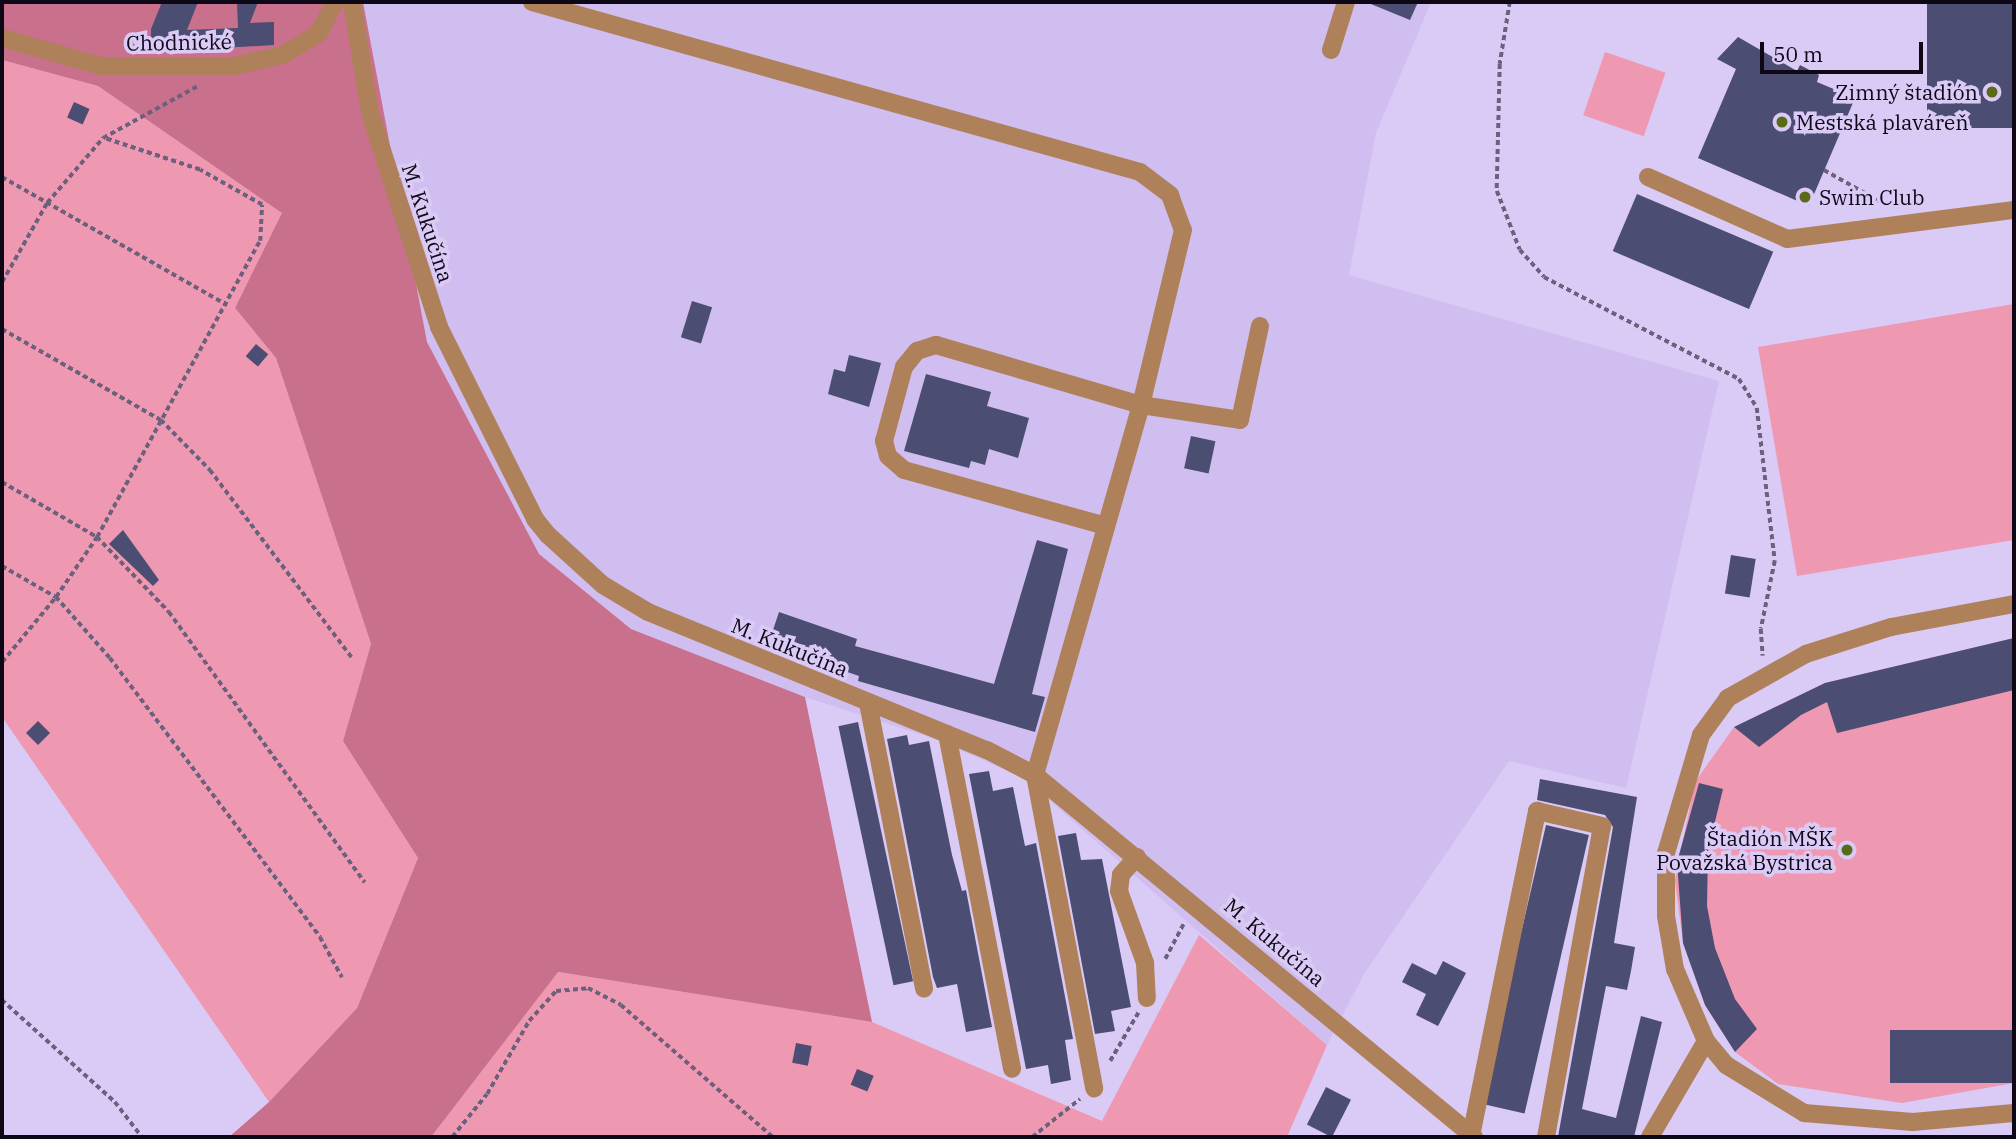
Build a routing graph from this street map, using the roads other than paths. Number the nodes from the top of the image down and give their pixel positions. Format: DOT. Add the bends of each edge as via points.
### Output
graph roads {
  1 [pos="335,2"];
  2 [pos="352,2"];
  3 [pos="532,2"];
  4 [pos="1346,2"];
  5 [pos="2,38"];
  6 [pos="1331,50"];
  7 [pos="1648,177"];
  8 [pos="2014,210"];
  9 [pos="1260,326"];
  10 [pos="1141,405"];
  11 [pos="1106,526"];
  12 [pos="2014,604"];
  13 [pos="868,703"];
  14 [pos="947,734"];
  15 [pos="1035,775"];
  16 [pos="1137,857"];
  17 [pos="924,989"];
  18 [pos="1147,998"];
  19 [pos="1706,1041"];
  20 [pos="1012,1069"];
  21 [pos="1094,1088"];
  22 [pos="2014,1113"];
  23 [pos="1473,1137"];
  24 [pos="1546,1137"];
  25 [pos="1650,1137"];
  1 -- 5 [label="street, Chodnické" via="319,33 283,55 234,66 100,66"];
  2 -- 13 [label="street, M. Kukučína" via="361,74 403,227 439,327 535,519 577,563 624,599 717,643"];
  3 -- 10 [label="street" via="1140,172 1170,195 1183,230"];
  4 -- 6 [label="street"];
  7 -- 8 [label="street" via="1787,239"];
  9 -- 10 [label="street" via="1241,420"];
  10 -- 11 [label="street"];
  10 -- 11 [label="street" via="936,345 917,351 904,367 884,441 888,456 904,470"];
  11 -- 15 [label="street"];
  12 -- 19 [label="street" via="1891,627 1806,654 1728,698 1701,735 1666,853 1666,916 1675,969"];
  13 -- 14 [label="street, M. Kukučína"];
  13 -- 17 [label="street"];
  14 -- 15 [label="street, M. Kukučína"];
  14 -- 20 [label="street"];
  15 -- 16 [label="street, M. Kukučína"];
  15 -- 21 [label="street"];
  16 -- 18 [label="street" via="1121,875 1119,891 1142,951"];
  16 -- 23 [label="street, M. Kukučína"];
  19 -- 22 [label="street" via="1726,1065 1804,1113 1913,1122"];
  19 -- 25 [label="street"];
  23 -- 24 [label="street" via="1537,811 1602,826"];
}
